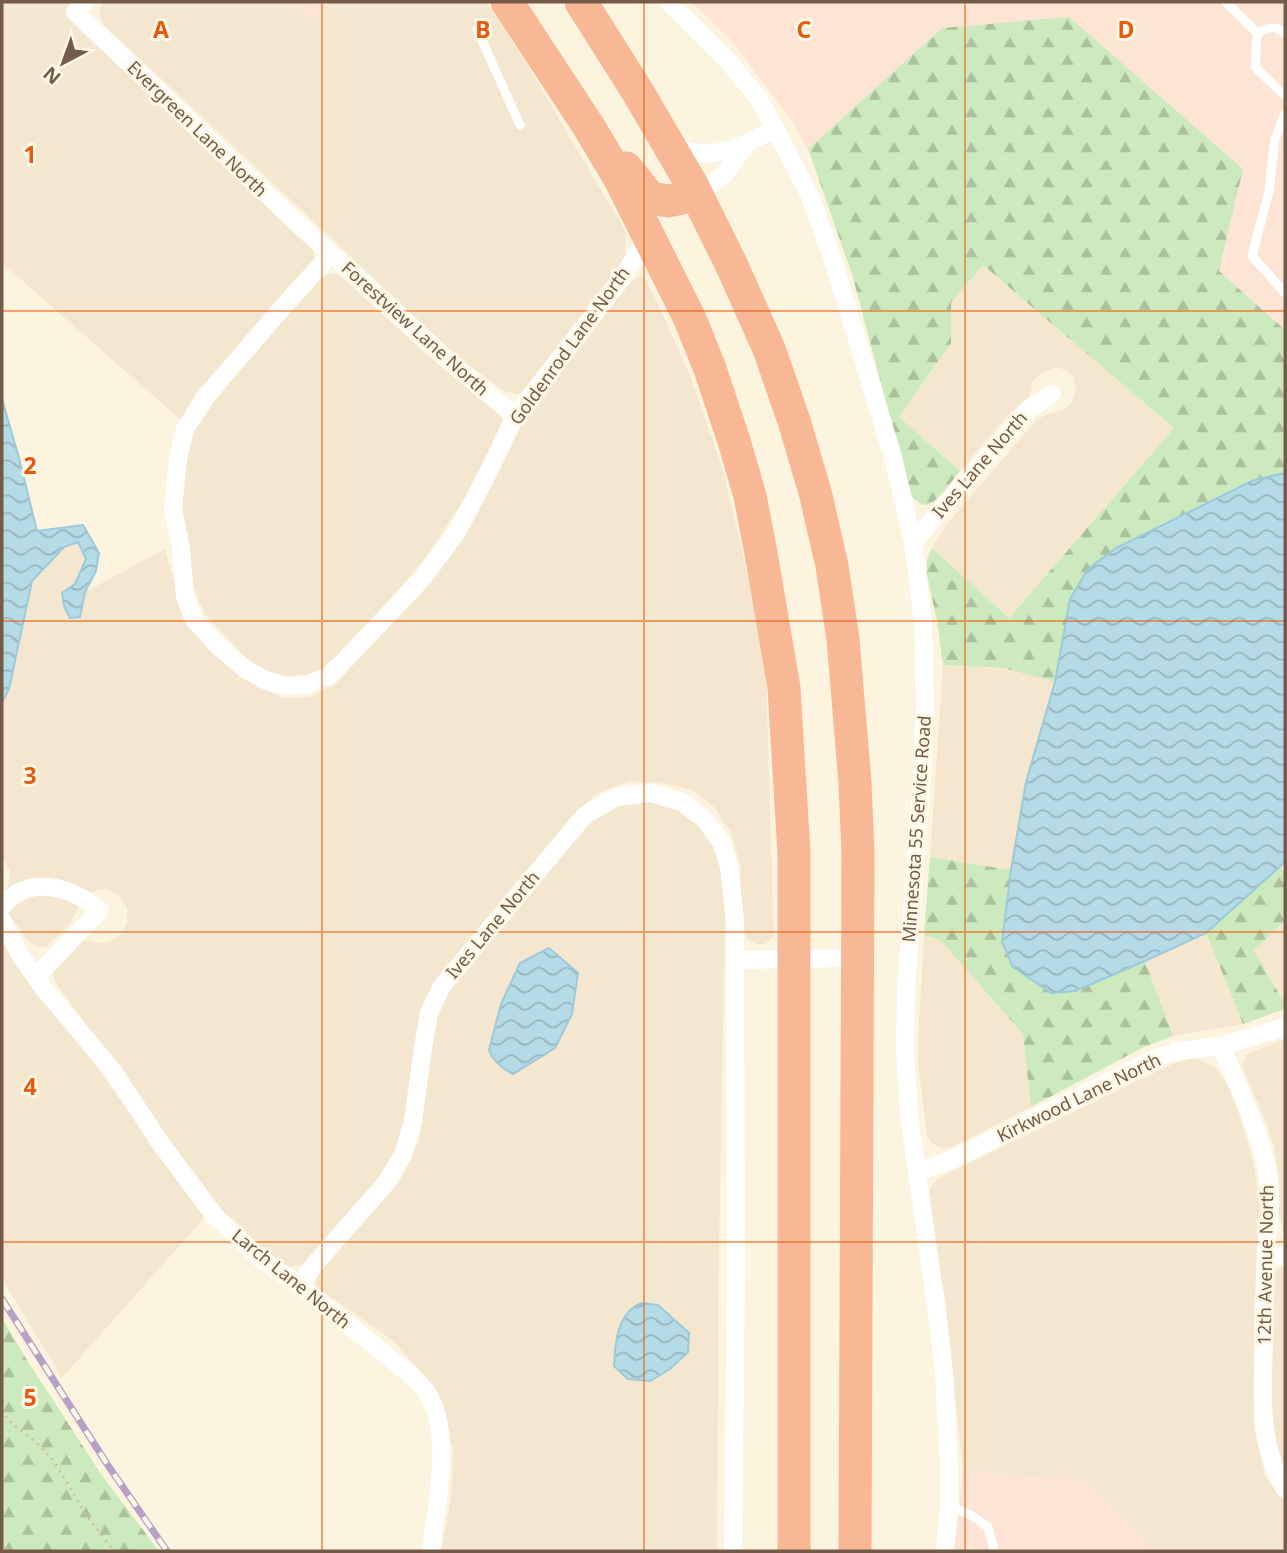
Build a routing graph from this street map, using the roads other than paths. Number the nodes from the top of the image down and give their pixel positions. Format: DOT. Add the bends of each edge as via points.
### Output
graph roads {
  1 [pos="84,2"];
  2 [pos="508,2"];
  3 [pos="581,2"];
  4 [pos="670,2"];
  5 [pos="1226,2"];
  6 [pos="477,29"];
  7 [pos="1257,33"];
  8 [pos="1285,34"];
  9 [pos="533,41"];
  10 [pos="1285,96"];
  11 [pos="1285,114"];
  12 [pos="520,125"];
  13 [pos="775,128"];
  14 [pos="666,140"];
  15 [pos="746,145"];
  16 [pos="696,195"];
  17 [pos="649,236"];
  18 [pos="331,254"];
  19 [pos="1285,293"];
  20 [pos="1052,394"];
  21 [pos="515,416"];
  22 [pos="913,542"];
  23 [pos="185,596"];
  24 [pos="2,907"];
  25 [pos="2,920"];
  26 [pos="857,958"];
  27 [pos="794,959"];
  28 [pos="736,960"];
  29 [pos="36,977"];
  30 [pos="1285,1027"];
  31 [pos="1221,1046"];
  32 [pos="918,1172"];
  33 [pos="1266,1255"];
  34 [pos="1285,1256"];
  35 [pos="299,1285"];
  36 [pos="1285,1489"];
  37 [pos="948,1506"];
  38 [pos="430,1551"];
  39 [pos="733,1551"];
  40 [pos="794,1551"];
  41 [pos="855,1551"];
  42 [pos="945,1551"];
  43 [pos="994,1551"];
  1 -- 18 [label="street, Evergreen Lane North" via="75,12"];
  2 -- 9 [label="highway"];
  3 -- 14 [label="highway"];
  4 -- 13 [label="street, Minnesota 55 Service Road" via="729,62"];
  5 -- 7 [label="lane"];
  6 -- 12 [label="lane"];
  7 -- 8 [label="lane" via="1270,27"];
  7 -- 10 [label="lane" via="1255,67"];
  9 -- 16 [label="highway" via="546,43 555,54 627,170 650,198 669,201"];
  9 -- 17 [label="highway" via="589,127"];
  11 -- 19 [label="lane" via="1275,139 1269,191 1252,256"];
  13 -- 15 [label="street"];
  13 -- 22 [label="street, Minnesota 55 Service Road" via="810,196 832,257 894,457"];
  14 -- 15 [label="street" via="689,151 715,153"];
  14 -- 16 [label="highway"];
  15 -- 16 [label="street" via="724,175"];
  16 -- 26 [label="highway" via="769,349 812,480 832,565 855,783"];
  17 -- 21 [label="street, Goldenrod Lane North"];
  17 -- 27 [label="highway" via="710,369 750,496 783,688 794,853"];
  18 -- 21 [label="street, Forestview Lane North"];
  18 -- 23 [label="street, Forestview Lane North" via="209,393 185,429 173,509"];
  20 -- 22 [label="street, Ives Lane North" via="1029,409"];
  21 -- 23 [label="street, Goldenrod Lane North" via="443,551 422,579 328,676 286,686 265,680 218,646 194,620"];
  22 -- 32 [label="street, Minnesota 55 Service Road" via="923,622 926,705 905,1051"];
  24 -- 29 [label="street" via="24,889 45,886 77,895 100,910"];
  25 -- 29 [label="street, Larch Lane North"];
  26 -- 27 [label="street"];
  26 -- 41 [label="highway"];
  27 -- 28 [label="street"];
  27 -- 40 [label="highway"];
  28 -- 35 [label="street, Ives Lane North" via="729,866 721,842 705,820 681,802 651,793 616,797 584,816 442,986 429,1013 413,1121 403,1155 386,1183"];
  28 -- 39 [label="street, Ives Lane North"];
  29 -- 35 [label="street, Larch Lane North" via="113,1070 214,1215 261,1259"];
  30 -- 31 [label="street, Kirkwood Lane North"];
  31 -- 32 [label="street, Kirkwood Lane North" via="1155,1058 956,1158"];
  31 -- 33 [label="street, 12th Avenue North" via="1266,1167 1270,1194"];
  32 -- 37 [label="street, Minnesota 55 Service Road" via="944,1373"];
  33 -- 34 [label="street"];
  33 -- 36 [label="street, 12th Avenue North" via="1263,1422 1271,1460"];
  35 -- 38 [label="street, Larch Lane North" via="426,1391 441,1438"];
  37 -- 42 [label="street, Minnesota 55 Service Road"];
  37 -- 43 [label="lane" via="988,1527"];
}
